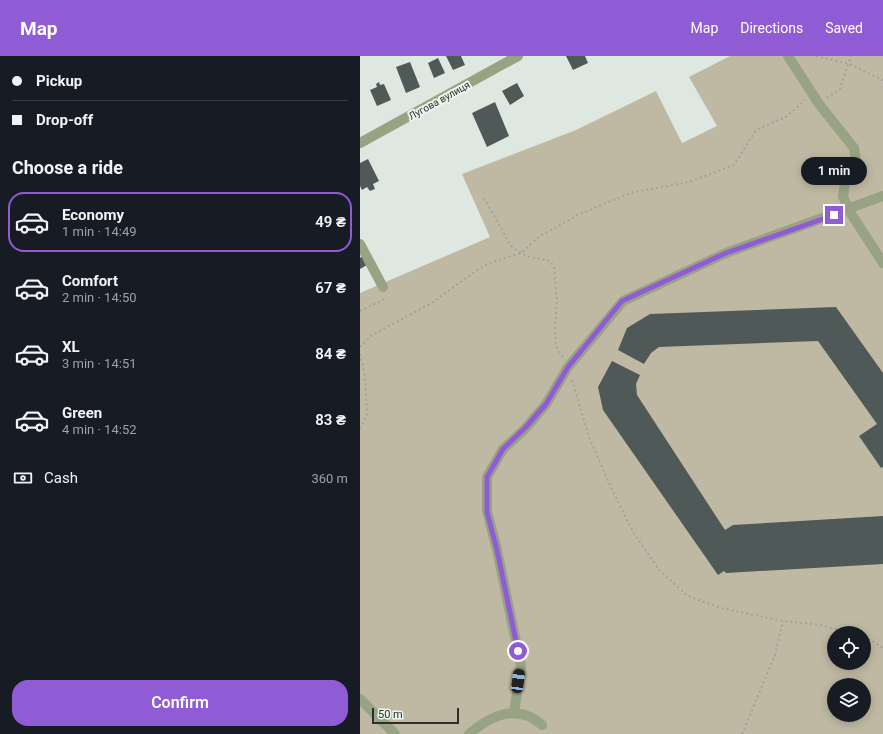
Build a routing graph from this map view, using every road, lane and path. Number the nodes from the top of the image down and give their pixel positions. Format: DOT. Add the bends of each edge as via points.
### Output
graph roads {
  1 [pos="518,56"];
  2 [pos="788,56"];
  3 [pos="816,56"];
  4 [pos="851,56"];
  5 [pos="849,64"];
  6 [pos="883,80"];
  7 [pos="813,94"];
  8 [pos="820,104"];
  9 [pos="360,144"];
  10 [pos="883,196"];
  11 [pos="484,198"];
  12 [pos="848,209"];
  13 [pos="360,244"];
  14 [pos="521,253"];
  15 [pos="883,263"];
  16 [pos="383,287"];
  17 [pos="360,311"];
  18 [pos="360,347"];
  19 [pos="360,354"];
  20 [pos="568,367"];
  21 [pos="360,428"];
  22 [pos="783,621"];
  23 [pos="827,627"];
  24 [pos="871,640"];
  25 [pos="883,648"];
  26 [pos="360,699"];
  27 [pos="514,713"];
  28 [pos="542,726"];
  29 [pos="395,734"];
  30 [pos="469,734"];
  31 [pos="742,734"];
  1 -- 9 [label="street, Лугова вулиця"];
  2 -- 7 [label="street"];
  3 -- 5 [label="path"];
  4 -- 5 [label="path"];
  5 -- 6 [label="path"];
  5 -- 8 [label="path" via="840,89"];
  7 -- 8 [label="street"];
  7 -- 14 [label="path" via="786,117 756,130 734,165 689,182 624,196 578,215 540,236"];
  8 -- 12 [label="street" via="854,148 856,160 846,176 843,196"];
  10 -- 12 [label="street"];
  11 -- 14 [label="path" via="511,246"];
  12 -- 15 [label="street"];
  12 -- 20 [label="street" via="726,253 622,301"];
  13 -- 16 [label="street"];
  14 -- 18 [label="path" via="480,268 433,302 371,336"];
  14 -- 20 [label="path" via="550,261 554,267 557,301 556,346"];
  16 -- 17 [label="path" via="383,300"];
  19 -- 21 [label="path" via="365,377 367,416"];
  20 -- 22 [label="path" via="589,437 609,484 634,532 658,570 688,596 720,608"];
  20 -- 27 [label="street" via="546,404 503,449 487,477 487,512 521,666"];
  22 -- 23 [label="path"];
  22 -- 31 [label="path" via="775,656"];
  24 -- 25 [label="path"];
  26 -- 29 [label="street"];
  27 -- 28 [label="street" via="533,718"];
  27 -- 30 [label="street" via="493,717"];
}
